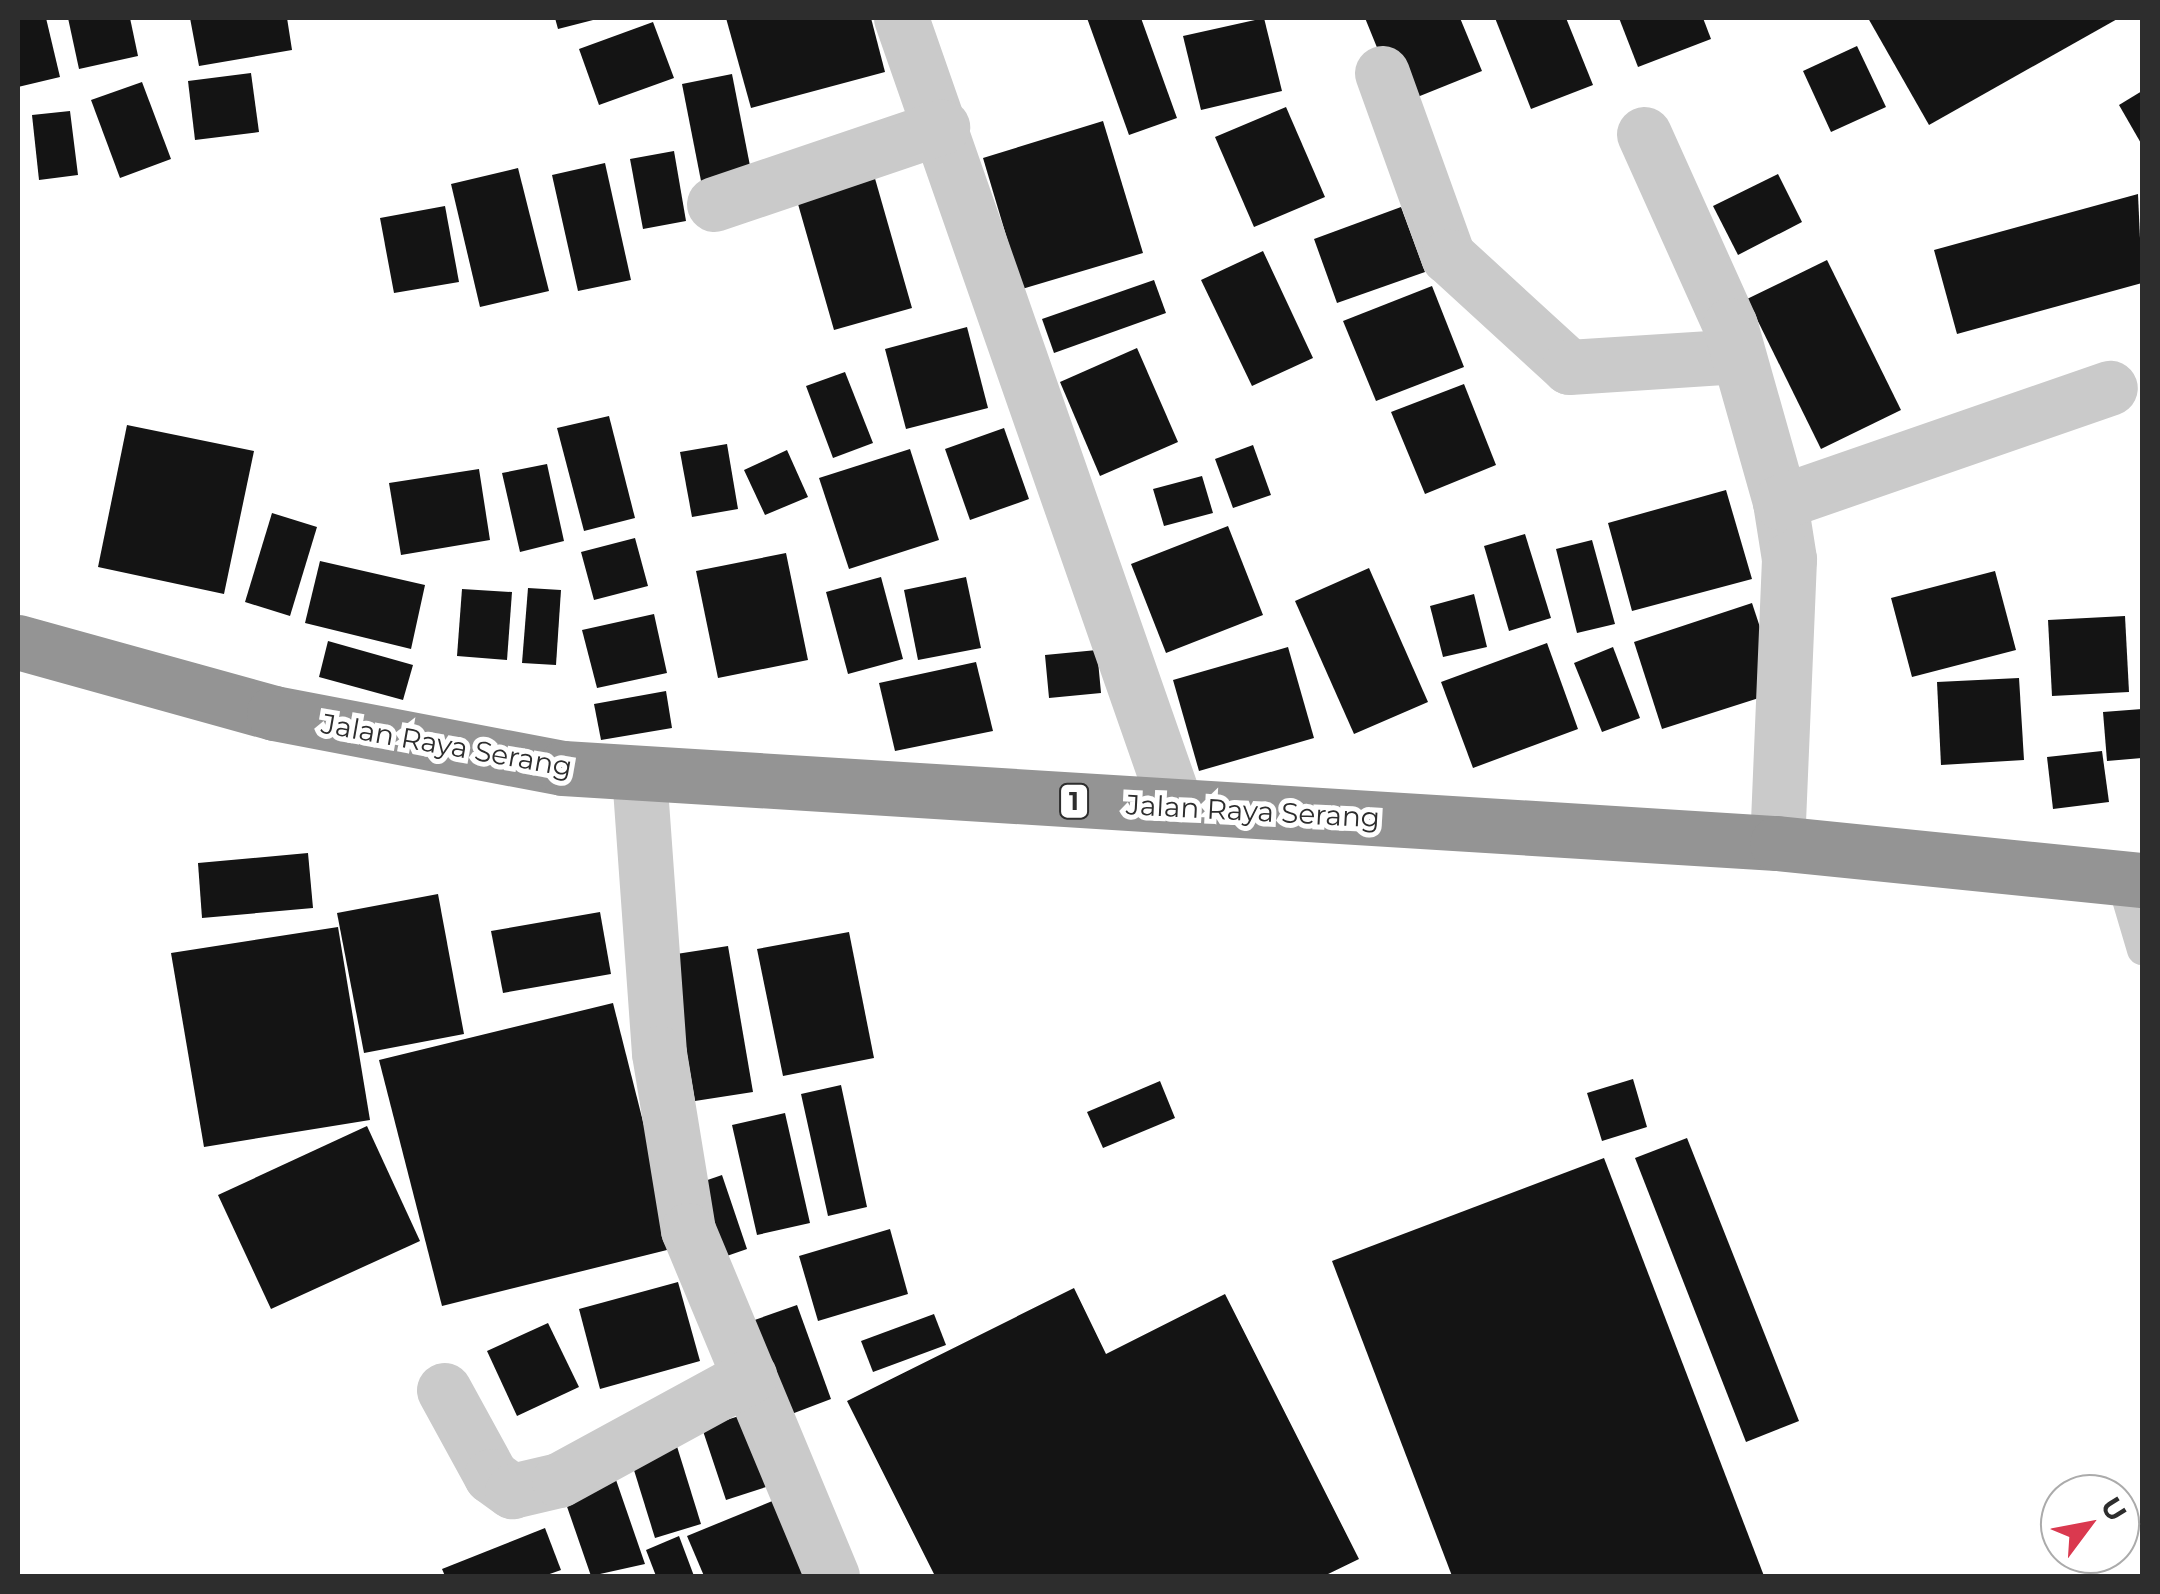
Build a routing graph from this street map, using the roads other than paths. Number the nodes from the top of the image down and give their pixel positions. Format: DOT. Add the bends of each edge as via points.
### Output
graph roads {
  1 [pos="915,22"];
  2 [pos="1382,72"];
  3 [pos="942,127"];
  4 [pos="1644,134"];
  5 [pos="714,204"];
  6 [pos="1738,356"];
  7 [pos="2110,388"];
  8 [pos="1780,502"];
  9 [pos="18,642"];
  10 [pos="639,774"];
  11 [pos="1176,806"];
  12 [pos="1777,843"];
  13 [pos="2132,879"];
  14 [pos="2142,950"];
  15 [pos="750,1376"];
  16 [pos="444,1390"];
  17 [pos="832,1576"];
  1 -- 3 [label="street"];
  2 -- 6 [label="street" via="1448,256 1569,367"];
  3 -- 5 [label="street"];
  3 -- 11 [label="street"];
  4 -- 6 [label="street" via="1730,324"];
  6 -- 8 [label="street"];
  7 -- 8 [label="street"];
  8 -- 12 [label="street" via="1789,559"];
  9 -- 10 [label="highway, Jalan Raya Serang / 1" via="274,714 562,768"];
  10 -- 11 [label="highway, Jalan Raya Serang / 1"];
  10 -- 15 [label="street" via="659,1053 688,1230"];
  11 -- 12 [label="highway, Jalan Raya Serang / 1"];
  12 -- 13 [label="highway, Jalan Raya Serang / 1"];
  13 -- 14 [label="lane"];
  15 -- 16 [label="street" via="559,1480 512,1491 491,1476"];
  15 -- 17 [label="street"];
}
